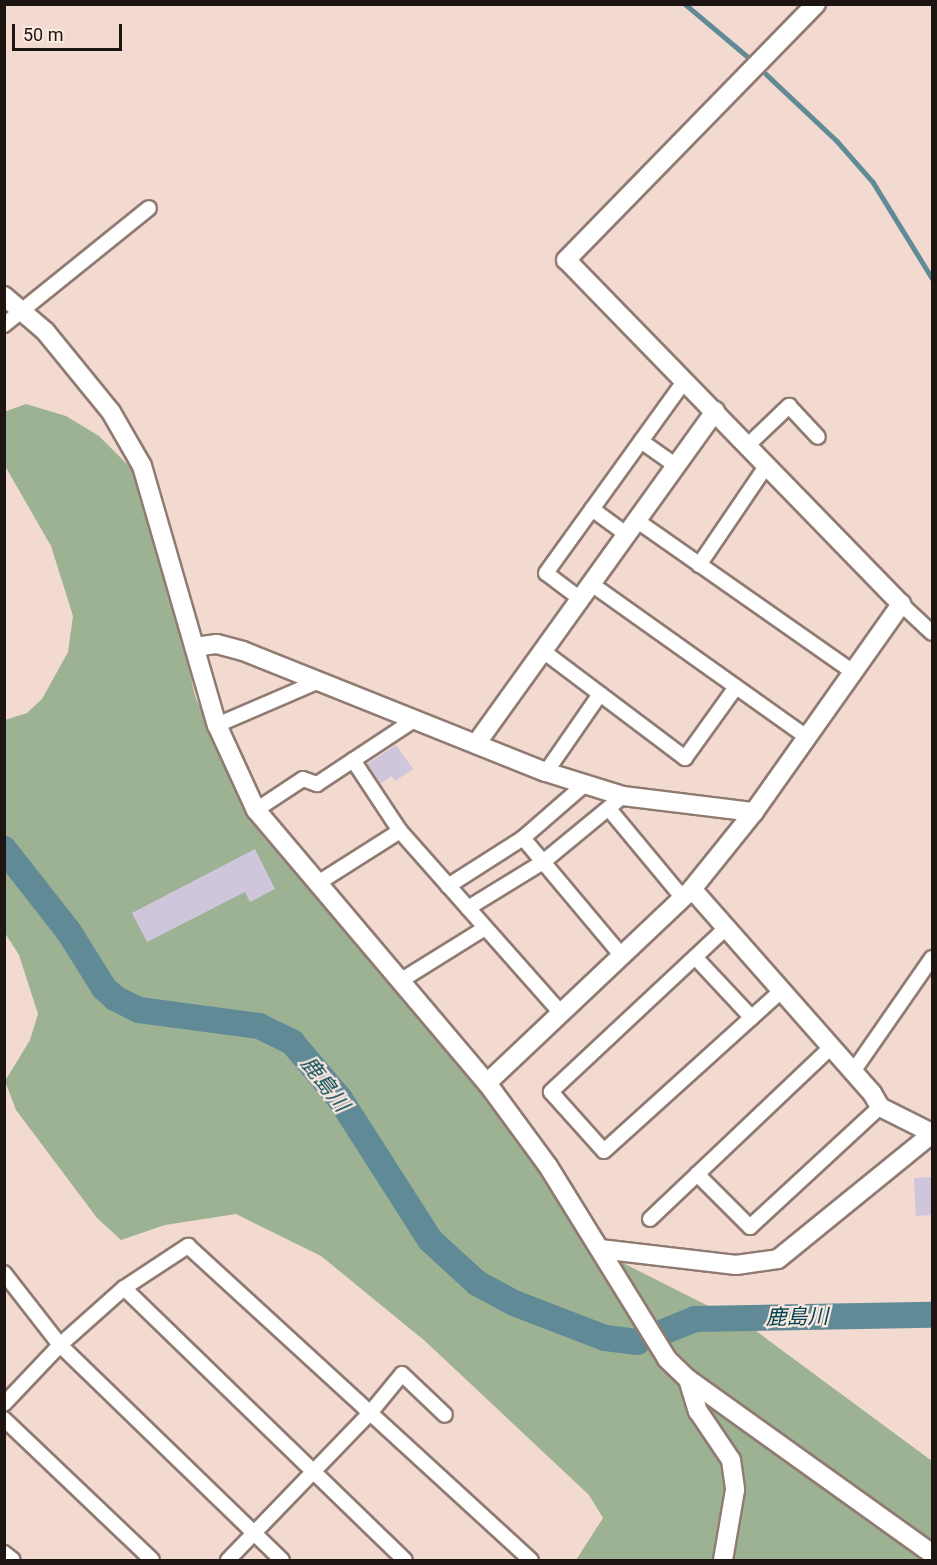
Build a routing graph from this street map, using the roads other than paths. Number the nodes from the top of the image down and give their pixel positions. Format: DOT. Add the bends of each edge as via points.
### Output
graph roads {
  1 [pos="816,4"];
  2 [pos="149,208"];
  3 [pos="4,296"];
  4 [pos="21,310"];
  5 [pos="4,325"];
  6 [pos="685,380"];
  7 [pos="715,411"];
  8 [pos="818,438"];
  9 [pos="641,441"];
  10 [pos="748,445"];
  11 [pos="675,465"];
  12 [pos="767,465"];
  13 [pos="592,509"];
  14 [pos="631,527"];
  15 [pos="699,565"];
  16 [pos="590,583"];
  17 [pos="579,598"];
  18 [pos="901,604"];
  19 [pos="933,633"];
  20 [pos="195,646"];
  21 [pos="543,651"];
  22 [pos="853,672"];
  23 [pos="318,682"];
  24 [pos="736,687"];
  25 [pos="600,694"];
  26 [pos="414,720"];
  27 [pos="217,725"];
  28 [pos="807,737"];
  29 [pos="476,744"];
  30 [pos="353,760"];
  31 [pos="546,772"];
  32 [pos="584,785"];
  33 [pos="623,796"];
  34 [pos="609,808"];
  35 [pos="256,810"];
  36 [pos="754,812"];
  37 [pos="400,831"];
  38 [pos="522,838"];
  39 [pos="543,862"];
  40 [pos="318,883"];
  41 [pos="448,886"];
  42 [pos="687,893"];
  43 [pos="468,908"];
  44 [pos="485,928"];
  45 [pos="726,928"];
  46 [pos="623,957"];
  47 [pos="695,957"];
  48 [pos="933,958"];
  49 [pos="400,981"];
  50 [pos="781,992"];
  51 [pos="562,1014"];
  52 [pos="752,1018"];
  53 [pos="830,1048"];
  54 [pos="852,1073"];
  55 [pos="487,1083"];
  56 [pos="880,1107"];
  57 [pos="933,1133"];
  58 [pos="697,1174"];
  59 [pos="650,1220"];
  60 [pos="600,1249"];
  61 [pos="6,1278"];
  62 [pos="124,1288"];
  63 [pos="60,1345"];
  64 [pos="688,1379"];
  65 [pos="4,1404"];
  66 [pos="370,1413"];
  67 [pos="445,1415"];
  68 [pos="4,1419"];
  69 [pos="314,1473"];
  70 [pos="255,1534"];
  71 [pos="4,1553"];
  72 [pos="933,1554"];
  73 [pos="13,1560"];
  74 [pos="152,1560"];
  75 [pos="228,1560"];
  76 [pos="282,1560"];
  77 [pos="405,1560"];
  78 [pos="531,1560"];
  79 [pos="723,1560"];
  1 -- 6 [label="street" via="566,260"];
  2 -- 4 [label="street"];
  3 -- 4 [label="street"];
  4 -- 5 [label="street"];
  4 -- 20 [label="street" via="45,331 128,439 152,492"];
  6 -- 7 [label="street"];
  6 -- 9 [label="street"];
  7 -- 10 [label="street"];
  7 -- 11 [label="street"];
  8 -- 10 [label="street" via="789,406"];
  9 -- 11 [label="street"];
  9 -- 13 [label="street"];
  10 -- 12 [label="street"];
  11 -- 14 [label="street"];
  12 -- 15 [label="street"];
  12 -- 18 [label="street"];
  13 -- 14 [label="street"];
  13 -- 17 [label="street" via="546,573"];
  14 -- 15 [label="street"];
  14 -- 16 [label="street"];
  15 -- 22 [label="street"];
  16 -- 17 [label="street"];
  16 -- 24 [label="street"];
  17 -- 21 [label="street"];
  18 -- 19 [label="street"];
  18 -- 22 [label="street"];
  20 -- 23 [label="street" via="217,644 243,651"];
  20 -- 27 [label="street"];
  21 -- 25 [label="street"];
  21 -- 29 [label="street"];
  22 -- 28 [label="street"];
  23 -- 26 [label="street"];
  23 -- 27 [label="street"];
  24 -- 25 [label="street" via="685,758"];
  24 -- 28 [label="street"];
  25 -- 31 [label="street"];
  26 -- 29 [label="street"];
  26 -- 30 [label="street"];
  27 -- 35 [label="street"];
  28 -- 36 [label="street"];
  29 -- 31 [label="street"];
  30 -- 35 [label="street" via="317,784 303,779"];
  30 -- 37 [label="street"];
  31 -- 32 [label="street"];
  32 -- 33 [label="street"];
  32 -- 38 [label="street"];
  33 -- 34 [label="street"];
  33 -- 36 [label="street"];
  34 -- 39 [label="street"];
  34 -- 42 [label="street"];
  35 -- 40 [label="street"];
  36 -- 42 [label="street"];
  37 -- 40 [label="street"];
  37 -- 41 [label="street"];
  38 -- 39 [label="street"];
  38 -- 41 [label="street"];
  39 -- 43 [label="street"];
  39 -- 46 [label="street"];
  40 -- 49 [label="street"];
  41 -- 43 [label="street"];
  42 -- 45 [label="street"];
  42 -- 46 [label="street"];
  43 -- 44 [label="street"];
  44 -- 49 [label="street"];
  44 -- 51 [label="street"];
  45 -- 47 [label="street"];
  45 -- 50 [label="street"];
  46 -- 51 [label="street"];
  47 -- 52 [label="street"];
  47 -- 52 [label="street" via="551,1092 604,1151"];
  48 -- 54 [label="street"];
  49 -- 55 [label="street"];
  50 -- 52 [label="street"];
  50 -- 53 [label="street"];
  51 -- 55 [label="street"];
  53 -- 54 [label="street"];
  53 -- 58 [label="street"];
  54 -- 56 [label="street"];
  55 -- 60 [label="street" via="548,1166"];
  56 -- 57 [label="street"];
  56 -- 58 [label="street" via="750,1227"];
  57 -- 60 [label="street" via="778,1259 736,1265"];
  58 -- 59 [label="street"];
  60 -- 64 [label="street" via="649,1334"];
  61 -- 63 [label="street"];
  62 -- 63 [label="street"];
  62 -- 66 [label="street" via="188,1246"];
  62 -- 69 [label="street"];
  63 -- 65 [label="street"];
  63 -- 70 [label="street"];
  64 -- 72 [label="street"];
  64 -- 79 [label="street" via="698,1411 732,1460 735,1490"];
  66 -- 67 [label="street" via="402,1374"];
  66 -- 69 [label="street"];
  66 -- 78 [label="street"];
  68 -- 74 [label="street"];
  69 -- 70 [label="street"];
  69 -- 77 [label="street"];
  70 -- 75 [label="street"];
  70 -- 76 [label="street"];
  71 -- 73 [label="street"];
}
